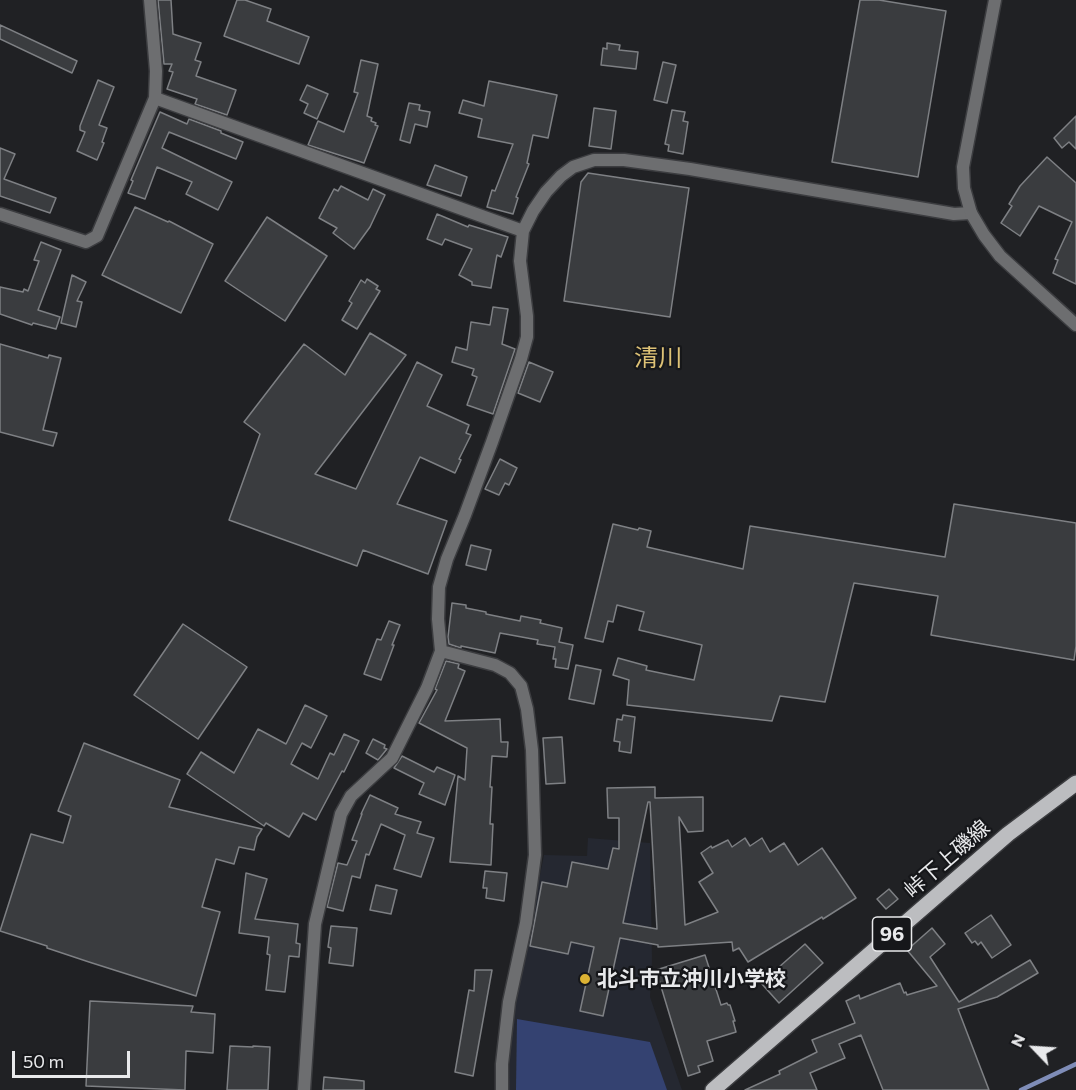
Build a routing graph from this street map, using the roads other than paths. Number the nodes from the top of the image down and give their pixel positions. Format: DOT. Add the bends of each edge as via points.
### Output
graph roads {
  1 [pos="150,0"];
  2 [pos="995,0"];
  3 [pos="154,98"];
  4 [pos="970,213"];
  5 [pos="0,214"];
  6 [pos="523,231"];
  7 [pos="1076,325"];
  8 [pos="441,651"];
  9 [pos="1076,783"];
  10 [pos="304,1090"];
  11 [pos="502,1090"];
  12 [pos="713,1090"];
  1 -- 3 [label="street" via="156,71"];
  2 -- 4 [label="street" via="963,167"];
  3 -- 5 [label="street" via="97,236 87,242"];
  3 -- 6 [label="street"];
  4 -- 6 [label="street" via="954,214 690,169 594,160 561,176 546,192"];
  4 -- 7 [label="street" via="1000,256"];
  6 -- 8 [label="street" via="520,261 527,337 444,568 439,587"];
  8 -- 10 [label="street" via="392,758 351,796 341,814 315,924"];
  8 -- 11 [label="street" via="510,673 521,686 527,709 535,855 509,1002"];
  9 -- 12 [label="main road, 峠下上磯線 / 96" via="1008,834"];
}
